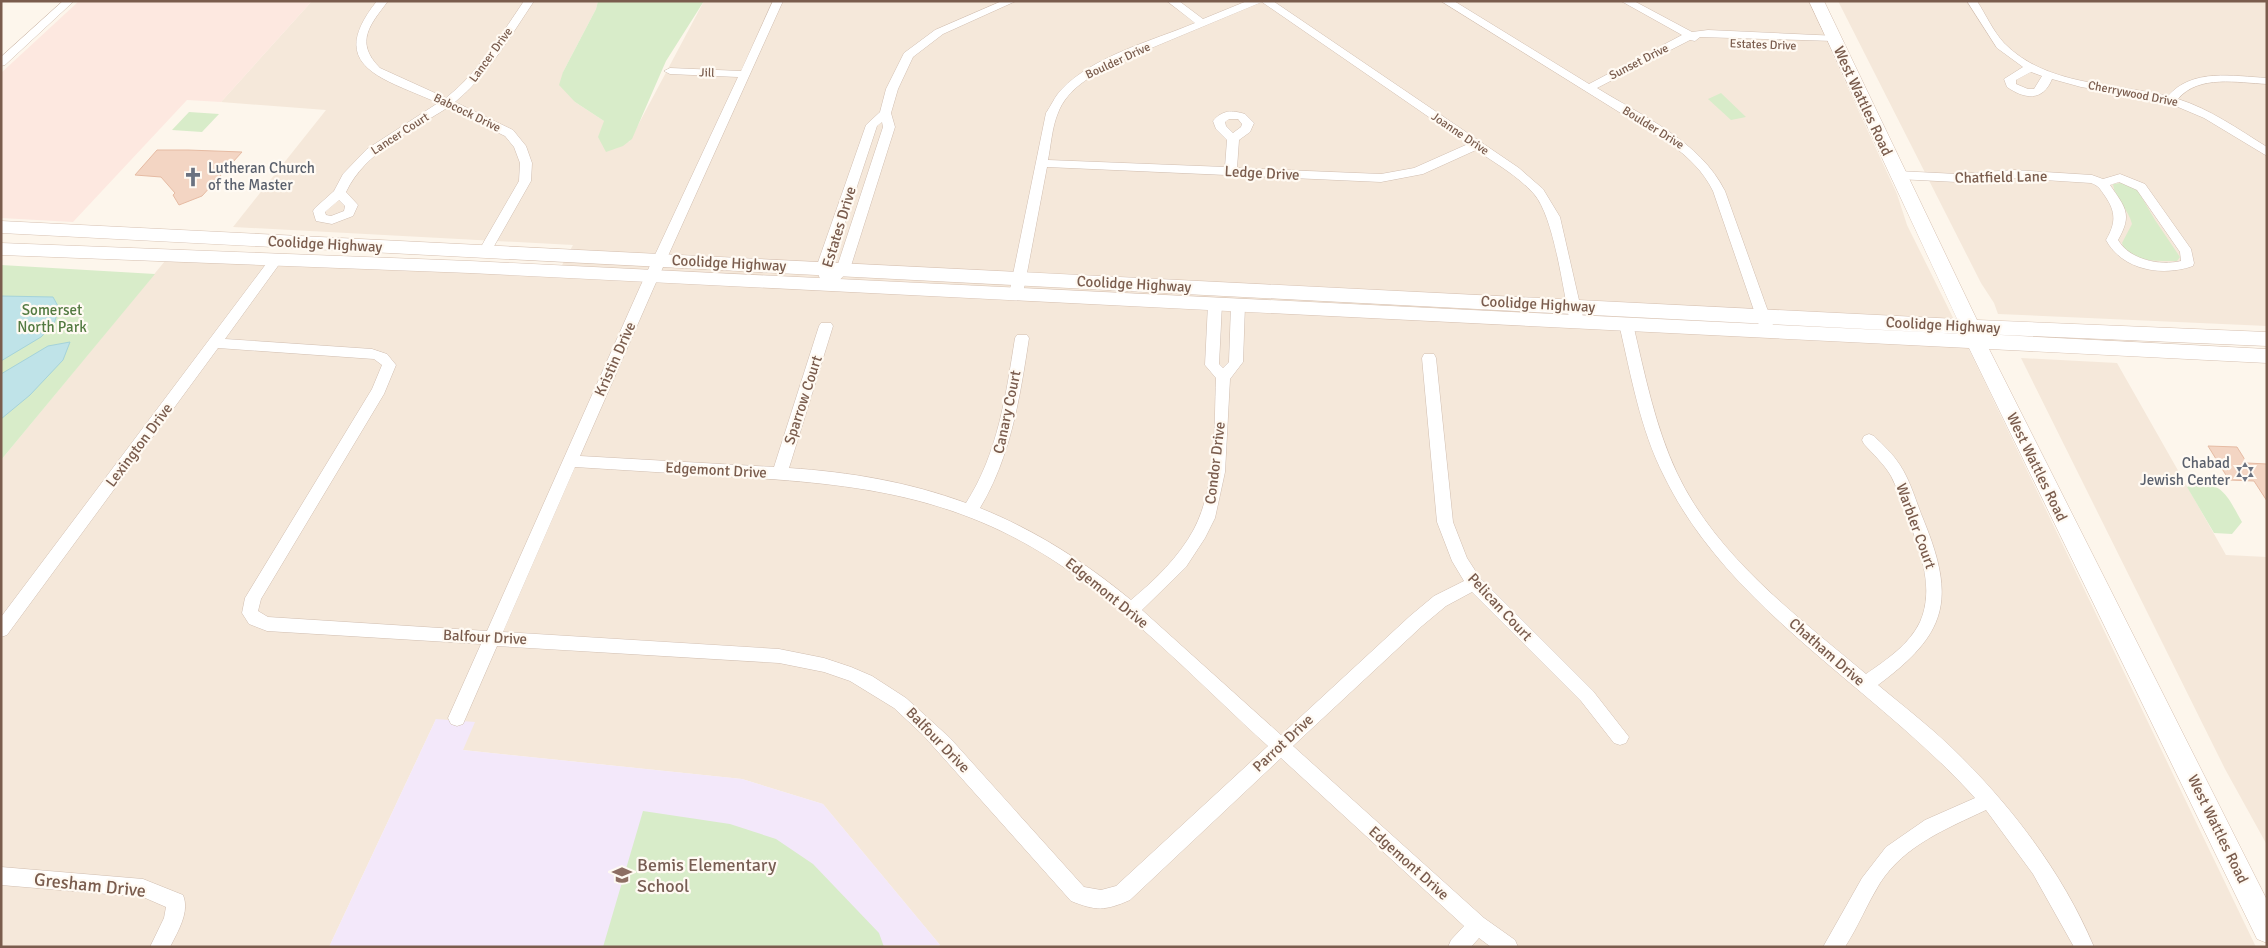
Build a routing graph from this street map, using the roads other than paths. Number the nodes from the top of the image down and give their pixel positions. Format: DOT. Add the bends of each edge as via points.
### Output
graph roads {
  1 [pos="69,1"];
  2 [pos="383,1"];
  3 [pos="529,1"];
  4 [pos="778,1"];
  5 [pos="1011,1"];
  6 [pos="1172,1"];
  7 [pos="1257,1"];
  8 [pos="1266,1"];
  9 [pos="1446,1"];
  10 [pos="1626,1"];
  11 [pos="1816,1"];
  12 [pos="1972,1"];
  13 [pos="1203,24"];
  14 [pos="1688,36"];
  15 [pos="1836,43"];
  16 [pos="1,63"];
  17 [pos="2032,67"];
  18 [pos="670,71"];
  19 [pos="744,74"];
  20 [pos="2049,74"];
  21 [pos="2267,81"];
  22 [pos="1590,88"];
  23 [pos="2171,100"];
  24 [pos="447,103"];
  25 [pos="885,113"];
  26 [pos="1233,139"];
  27 [pos="1476,145"];
  28 [pos="2267,152"];
  29 [pos="1041,163"];
  30 [pos="1232,172"];
  31 [pos="1898,175"];
  32 [pos="2103,183"];
  33 [pos="339,193"];
  34 [pos="1,227"];
  35 [pos="205,238"];
  36 [pos="269,241"];
  37 [pos="1,249"];
  38 [pos="484,252"];
  39 [pos="181,256"];
  40 [pos="246,258"];
  41 [pos="277,259"];
  42 [pos="470,266"];
  43 [pos="656,268"];
  44 [pos="843,269"];
  45 [pos="826,276"];
  46 [pos="1018,286"];
  47 [pos="1215,304"];
  48 [pos="1238,305"];
  49 [pos="1575,314"];
  50 [pos="1765,323"];
  51 [pos="1626,324"];
  52 [pos="826,326"];
  53 [pos="1973,334"];
  54 [pos="1022,338"];
  55 [pos="2267,338"];
  56 [pos="215,343"];
  57 [pos="2240,346"];
  58 [pos="2267,356"];
  59 [pos="1429,358"];
  60 [pos="1223,376"];
  61 [pos="1869,440"];
  62 [pos="570,461"];
  63 [pos="780,473"];
  64 [pos="970,510"];
  65 [pos="1474,583"];
  66 [pos="1131,610"];
  67 [pos="1,630"];
  68 [pos="493,638"];
  69 [pos="1865,685"];
  70 [pos="457,718"];
  71 [pos="1620,737"];
  72 [pos="1280,746"];
  73 [pos="1989,800"];
  74 [pos="1,876"];
  75 [pos="1093,900"];
  76 [pos="1477,925"];
  77 [pos="2267,929"];
  78 [pos="160,947"];
  79 [pos="1458,947"];
  80 [pos="1508,947"];
  81 [pos="1833,947"];
  82 [pos="2084,947"];
  1 -- 16 [label="street"];
  2 -- 24 [label="street, Babcock Drive" via="367,21 362,34 365,59 376,70"];
  3 -- 24 [label="street, Lancer Drive" via="480,72"];
  4 -- 19 [label="street, Kristin Drive"];
  5 -- 25 [label="street, Estates Drive" via="939,32 908,56"];
  6 -- 13 [label="street"];
  7 -- 13 [label="street, Boulder Drive"];
  8 -- 27 [label="street, Joanne Drive"];
  9 -- 22 [label="street, Boulder Drive"];
  10 -- 14 [label="street, Estates Drive"];
  11 -- 15 [label="main road, West Wattles Road"];
  12 -- 17 [label="street, Cherrywood Drive" via="2001,45 2012,56"];
  13 -- 29 [label="street, Boulder Drive" via="1109,62 1074,83 1052,113"];
  14 -- 15 [label="street, Estates Drive" via="1711,43"];
  14 -- 22 [label="street, Sunset Drive"];
  15 -- 31 [label="main road, West Wattles Road"];
  17 -- 20 [label="street, Cherrywood Drive"];
  17 -- 20 [label="street" via="2013,76 2011,85 2022,91 2036,92 2041,90"];
  18 -- 19 [label="street, Jill"];
  19 -- 43 [label="street, Kristin Drive"];
  20 -- 23 [label="street, Cherrywood Drive" via="2075,83"];
  21 -- 23 [label="street" via="2194,83 2183,87"];
  22 -- 50 [label="street, Boulder Drive" via="1686,149 1709,172 1719,191"];
  23 -- 28 [label="street, Cherrywood Drive" via="2215,118"];
  24 -- 33 [label="street, Lancer Court" via="371,152 347,177"];
  24 -- 38 [label="street, Babcock Drive" via="509,133 520,146 526,164 523,186"];
  25 -- 44 [label="street, Estates Drive" via="889,127"];
  25 -- 45 [label="street, Estates Drive" via="872,125"];
  26 -- 30 [label="street"];
  27 -- 30 [label="street, Ledge Drive" via="1426,169 1392,177"];
  27 -- 49 [label="street, Joanne Drive" via="1524,178 1549,207"];
  29 -- 30 [label="street, Ledge Drive"];
  29 -- 46 [label="street, Boulder Drive"];
  31 -- 32 [label="street, Chatfield Lane" via="1957,178 2014,174 2076,176"];
  31 -- 53 [label="main road, West Wattles Road"];
  32 -- 32 [label="street, Chatfield Lane" via="2122,214 2121,227 2112,240 2118,250 2142,263 2181,266 2188,263 2186,252 2142,187 2120,178"];
  34 -- 35 [label="main road, Coolidge Highway"];
  35 -- 36 [label="main road, Coolidge Highway"];
  35 -- 39 [label="main road" via="198,250"];
  36 -- 38 [label="main road, Coolidge Highway"];
  36 -- 40 [label="main road" via="253,247"];
  37 -- 39 [label="main road, Coolidge Highway"];
  38 -- 42 [label="main road" via="481,261"];
  38 -- 43 [label="main road, Coolidge Highway"];
  39 -- 40 [label="main road, Coolidge Highway"];
  40 -- 41 [label="main road, Coolidge Highway"];
  41 -- 42 [label="main road, Coolidge Highway"];
  41 -- 56 [label="street, Lexington Drive"];
  42 -- 43 [label="main road, Coolidge Highway"];
  43 -- 45 [label="main road, Coolidge Highway"];
  43 -- 62 [label="street, Kristin Drive"];
  44 -- 45 [label="main road, Coolidge Highway"];
  44 -- 46 [label="main road, Coolidge Highway"];
  45 -- 46 [label="main road, Coolidge Highway"];
  46 -- 47 [label="main road, Coolidge Highway"];
  46 -- 49 [label="main road, Coolidge Highway"];
  47 -- 48 [label="main road, Coolidge Highway"];
  47 -- 60 [label="street" via="1212,365"];
  48 -- 49 [label="main road, Coolidge Highway"];
  48 -- 60 [label="street" via="1236,362"];
  49 -- 50 [label="main road, Coolidge Highway"];
  49 -- 51 [label="main road, Coolidge Highway"];
  50 -- 51 [label="main road, Coolidge Highway"];
  50 -- 53 [label="main road, Coolidge Highway"];
  51 -- 69 [label="street, Chatham Drive" via="1653,431 1686,503 1719,549 1749,582"];
  52 -- 63 [label="street, Sparrow Court"];
  53 -- 57 [label="main road, Coolidge Highway"];
  53 -- 77 [label="main road, West Wattles Road"];
  54 -- 64 [label="street, Canary Court" via="1002,444 984,488"];
  55 -- 57 [label="main road, Coolidge Highway"];
  56 -- 67 [label="street, Lexington Drive"];
  56 -- 68 [label="street, Balfour Drive" via="364,353 381,356 389,365 379,390 253,598 250,613 255,619 267,624"];
  57 -- 58 [label="main road, Coolidge Highway"];
  59 -- 65 [label="street, Pelican Court" via="1445,522 1460,561"];
  60 -- 66 [label="street, Condor Drive" via="1212,503 1195,541 1177,567"];
  61 -- 69 [label="street, Warbler Court" via="1893,466 1901,481 1926,547 1936,585 1932,611 1920,638"];
  62 -- 63 [label="street, Edgemont Drive"];
  62 -- 68 [label="street, Kristin Drive"];
  63 -- 64 [label="street, Edgemont Drive" via="885,485"];
  64 -- 66 [label="street, Edgemont Drive" via="1060,555"];
  65 -- 71 [label="street, Pelican Court" via="1586,696"];
  65 -- 72 [label="street, Parrot Drive" via="1440,601 1416,621"];
  66 -- 72 [label="street, Edgemont Drive"];
  68 -- 70 [label="street, Kristin Drive"];
  68 -- 75 [label="street, Balfour Drive" via="779,656 838,670 864,680 915,714 1078,894"];
  69 -- 73 [label="street, Chatham Drive" via="1943,751"];
  72 -- 75 [label="street, Parrot Drive" via="1123,893 1106,901"];
  72 -- 76 [label="street, Edgemont Drive"];
  73 -- 81 [label="street" via="1926,828 1905,843 1882,866"];
  73 -- 82 [label="street, Chatham Drive" via="2034,857 2058,894"];
  74 -- 78 [label="street, Gresham Drive" via="143,888 176,902 173,920"];
  76 -- 79 [label="street"];
  76 -- 80 [label="street, Edgemont Drive"];
}
